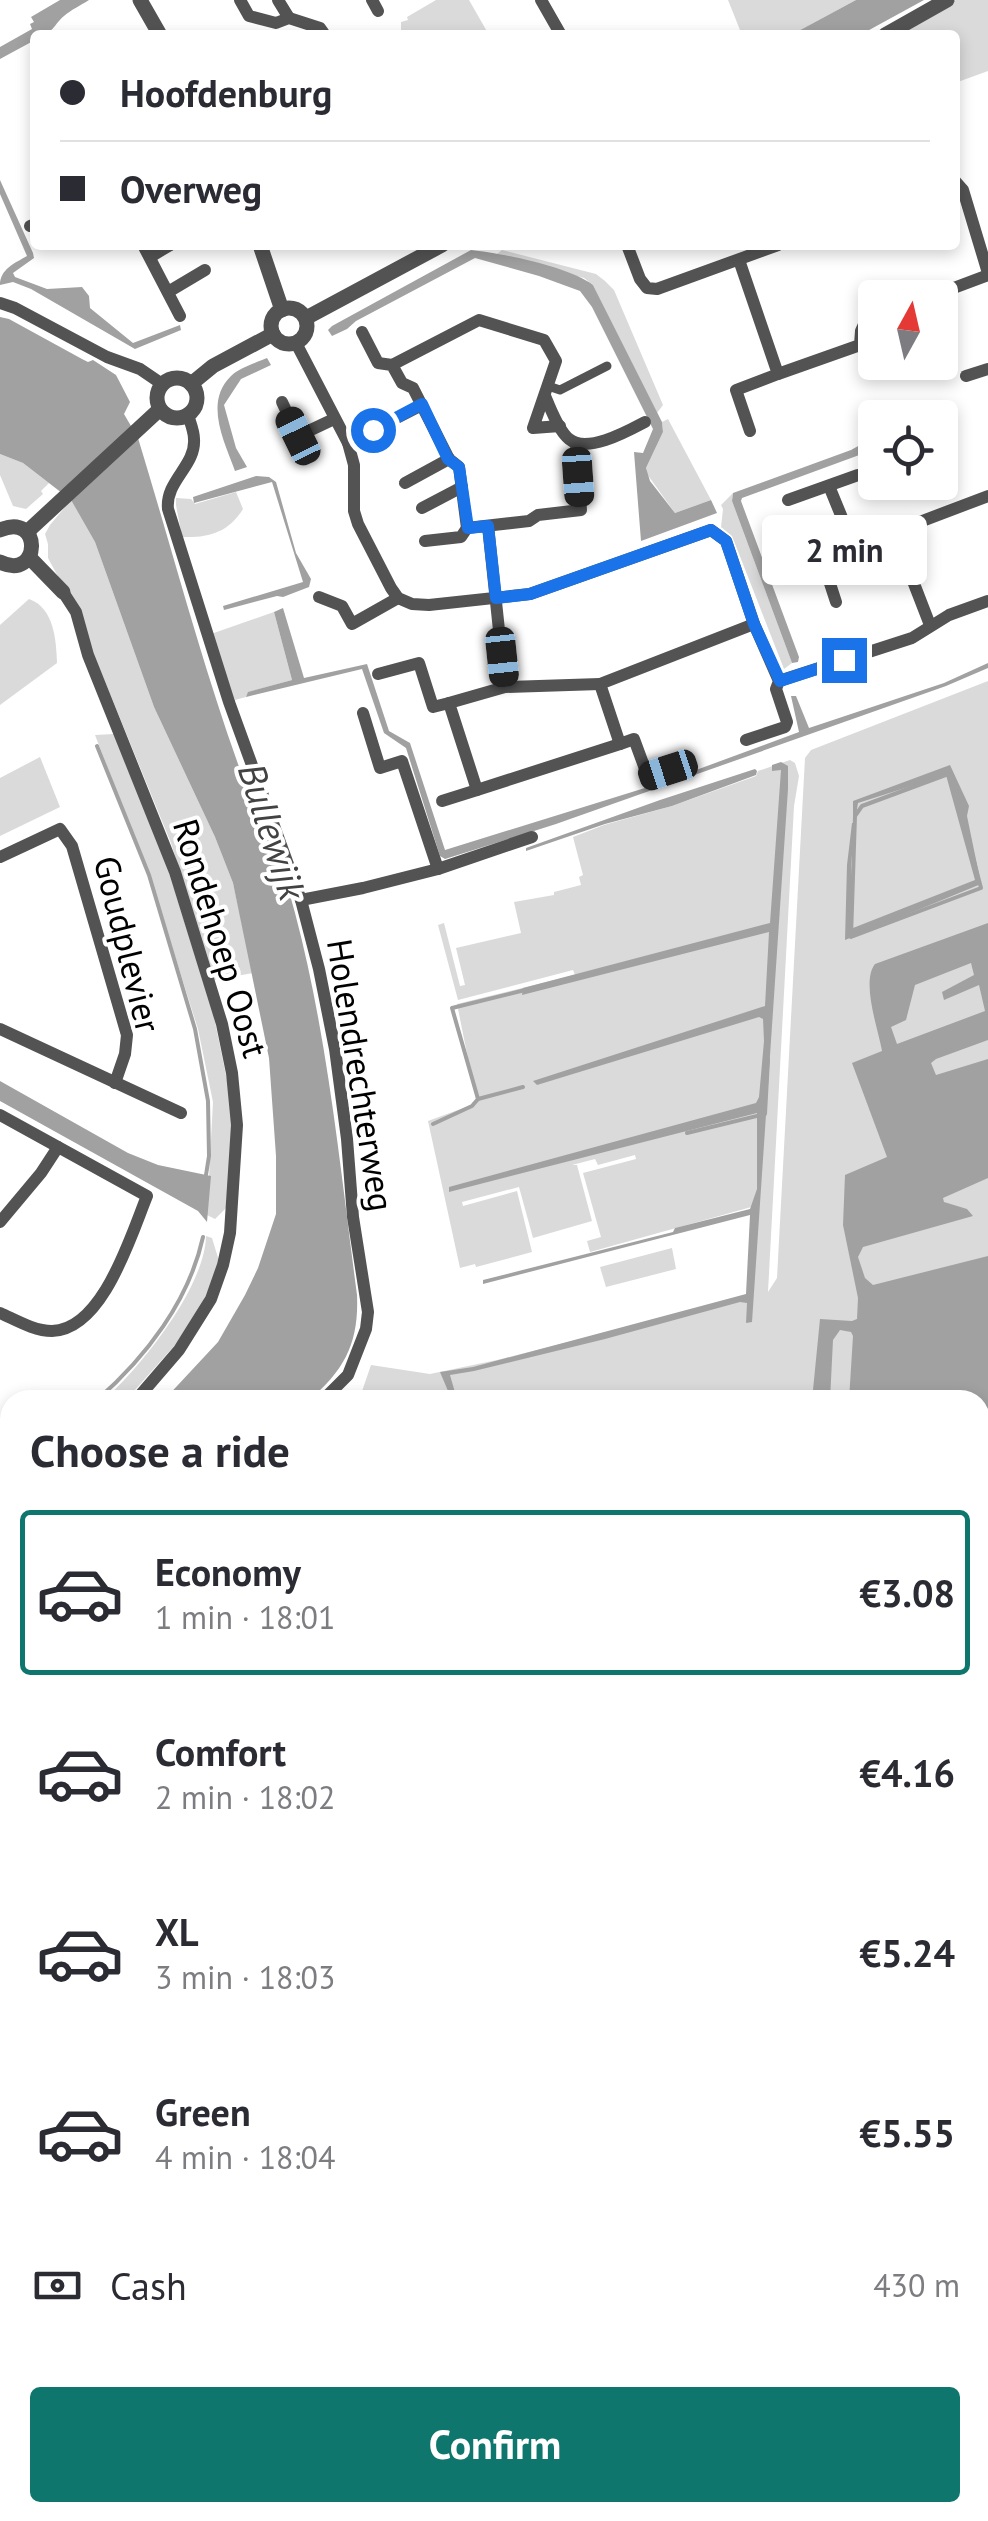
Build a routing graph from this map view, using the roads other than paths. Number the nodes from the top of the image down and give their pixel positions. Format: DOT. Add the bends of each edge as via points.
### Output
graph roads {
  1 [pos="140,0"];
  2 [pos="240,0"];
  3 [pos="278,0"];
  4 [pos="541,0"];
  5 [pos="947,0"];
  6 [pos="288,18"];
  7 [pos="157,30"];
  8 [pos="321,30"];
  9 [pos="558,30"];
  10 [pos="894,30"];
  11 [pos="960,186"];
  12 [pos="262,250"];
  13 [pos="433,250"];
  14 [pos="629,250"];
  15 [pos="765,250"];
  16 [pos="146,251"];
  17 [pos="739,260"];
  18 [pos="205,270"];
  19 [pos="988,274"];
  20 [pos="958,286"];
  21 [pos="168,292"];
  22 [pos="0,303"];
  23 [pos="282,310"];
  24 [pos="180,316"];
  25 [pos="306,318"];
  26 [pos="362,332"];
  27 [pos="273,334"];
  28 [pos="296,343"];
  29 [pos="858,346"];
  30 [pos="392,365"];
  31 [pos="607,366"];
  32 [pos="988,370"];
  33 [pos="778,374"];
  34 [pos="966,376"];
  35 [pos="162,384"];
  36 [pos="191,384"];
  37 [pos="547,391"];
  38 [pos="282,402"];
  39 [pos="422,404"];
  40 [pos="160,409"];
  41 [pos="188,415"];
  42 [pos="334,418"];
  43 [pos="645,422"];
  44 [pos="560,426"];
  45 [pos="750,431"];
  46 [pos="298,436"];
  47 [pos="348,443"];
  48 [pos="576,443"];
  49 [pos="294,450"];
  50 [pos="448,459"];
  51 [pos="858,475"];
  52 [pos="404,483"];
  53 [pos="828,486"];
  54 [pos="462,487"];
  55 [pos="988,496"];
  56 [pos="788,500"];
  57 [pos="422,508"];
  58 [pos="1,526"];
  59 [pos="488,526"];
  60 [pos="468,528"];
  61 [pos="26,532"];
  62 [pos="894,532"];
  63 [pos="425,541"];
  64 [pos="854,547"];
  65 [pos="30,557"];
  66 [pos="782,558"];
  67 [pos="0,562"];
  68 [pos="824,564"];
  69 [pos="63,592"];
  70 [pos="319,597"];
  71 [pos="398,598"];
  72 [pos="496,598"];
  73 [pos="988,601"];
  74 [pos="836,602"];
  75 [pos="754,624"];
  76 [pos="930,625"];
  77 [pos="378,674"];
  78 [pos="780,681"];
  79 [pos="600,684"];
  80 [pos="505,687"];
  81 [pos="449,702"];
  82 [pos="363,713"];
  83 [pos="746,740"];
  84 [pos="620,744"];
  85 [pos="688,764"];
  86 [pos="477,790"];
  87 [pos="442,801"];
  88 [pos="532,837"];
  89 [pos="0,857"];
  90 [pos="438,869"];
  91 [pos="300,900"];
  92 [pos="0,1029"];
  93 [pos="115,1083"];
  94 [pos="182,1113"];
  95 [pos="0,1115"];
  96 [pos="58,1147"];
  97 [pos="0,1222"];
  98 [pos="0,1313"];
  99 [pos="144,1390"];
  100 [pos="334,1390"];
  1 -- 7 [label="street"];
  2 -- 6 [label="street" via="249,16 276,23"];
  3 -- 6 [label="street"];
  4 -- 9 [label="street"];
  5 -- 10 [label="street"];
  6 -- 8 [label="street"];
  11 -- 19 [label="street"];
  12 -- 23 [label="street"];
  13 -- 25 [label="street"];
  14 -- 17 [label="street" via="640,279 657,289"];
  15 -- 17 [label="street"];
  16 -- 21 [label="street"];
  17 -- 33 [label="street"];
  18 -- 21 [label="street"];
  19 -- 20 [label="street"];
  21 -- 24 [label="street"];
  22 -- 35 [label="street"];
  23 -- 25 [label="street" via="294,308"];
  23 -- 27 [label="street" via="273,318"];
  25 -- 28 [label="street" via="307,331"];
  26 -- 30 [label="street" via="378,363"];
  27 -- 28 [label="street" via="282,343"];
  27 -- 36 [label="street"];
  28 -- 42 [label="street"];
  29 -- 33 [label="street"];
  30 -- 37 [label="street" via="479,320 544,340 556,361"];
  30 -- 39 [label="street"];
  31 -- 37 [label="street"];
  32 -- 34 [label="street"];
  33 -- 45 [label="street" via="736,390"];
  35 -- 36 [label="street" via="174,378"];
  35 -- 40 [label="street" via="156,396"];
  36 -- 41 [label="street" via="197,400"];
  37 -- 44 [label="street"];
  37 -- 44 [label="street" via="534,428"];
  38 -- 46 [label="street"];
  39 -- 47 [label="street"];
  39 -- 50 [label="street"];
  40 -- 41 [label="street" via="170,417"];
  40 -- 61 [label="street"];
  41 -- 91 [label="street, Holendrechterweg" via="193,450 170,491 168,509"];
  42 -- 46 [label="street"];
  42 -- 47 [label="street"];
  43 -- 48 [label="street" via="613,440"];
  44 -- 48 [label="street"];
  46 -- 49 [label="street"];
  47 -- 71 [label="street" via="354,512"];
  48 -- 59 [label="street" via="581,510"];
  50 -- 52 [label="street"];
  50 -- 54 [label="street" via="459,467"];
  51 -- 53 [label="street"];
  53 -- 56 [label="street"];
  53 -- 64 [label="street"];
  54 -- 57 [label="street"];
  54 -- 60 [label="street"];
  55 -- 62 [label="street"];
  58 -- 61 [label="street"];
  59 -- 60 [label="street"];
  59 -- 72 [label="street"];
  60 -- 63 [label="street" via="461,537"];
  61 -- 65 [label="street"];
  62 -- 64 [label="street"];
  62 -- 76 [label="street"];
  64 -- 68 [label="street"];
  65 -- 67 [label="street" via="14,566"];
  65 -- 69 [label="street, Rondehoep Oost"];
  66 -- 68 [label="street" via="788,576"];
  68 -- 74 [label="street"];
  69 -- 99 [label="street, Rondehoep Oost" via="175,872 222,1024 236,1108 223,1265 211,1300"];
  70 -- 71 [label="street" via="342,606 352,624"];
  71 -- 72 [label="street" via="429,605"];
  72 -- 75 [label="street" via="530,594 711,530 726,541"];
  72 -- 80 [label="street"];
  73 -- 76 [label="street"];
  75 -- 78 [label="street"];
  75 -- 79 [label="street"];
  76 -- 78 [label="street" via="912,638"];
  77 -- 81 [label="street" via="418,662 434,707"];
  78 -- 83 [label="street" via="785,727"];
  79 -- 80 [label="street"];
  79 -- 84 [label="street"];
  80 -- 81 [label="street"];
  81 -- 86 [label="street"];
  82 -- 90 [label="street" via="380,768 402,761"];
  84 -- 85 [label="street" via="634,740 648,777"];
  84 -- 86 [label="street"];
  86 -- 87 [label="street"];
  88 -- 90 [label="street"];
  89 -- 93 [label="street, Goudplevier" via="60,829 72,846 127,1035"];
  90 -- 91 [label="street"];
  91 -- 100 [label="street, Holendrechterweg" via="335,1050 368,1312 348,1375"];
  92 -- 93 [label="street, Goudplevier"];
  93 -- 94 [label="street, Goudplevier"];
  95 -- 96 [label="street"];
  96 -- 97 [label="street"];
  96 -- 98 [label="street" via="146,1196 114,1277 82,1318 48,1331"];
}
